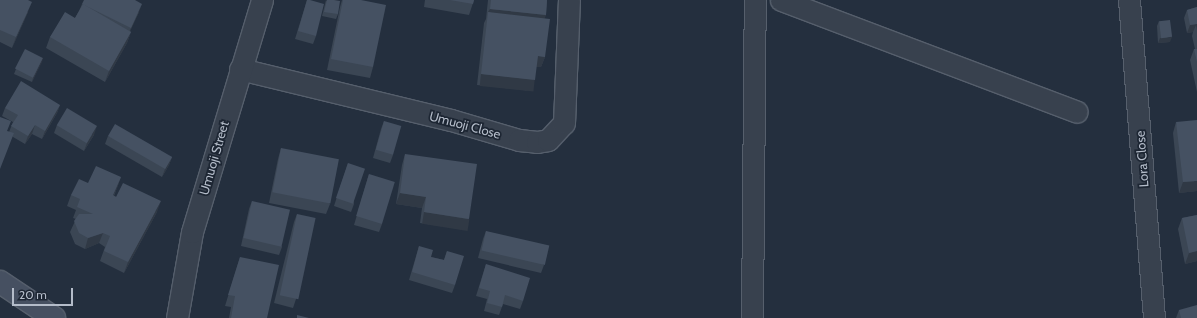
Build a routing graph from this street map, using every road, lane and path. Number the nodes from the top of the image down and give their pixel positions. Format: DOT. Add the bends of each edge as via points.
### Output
graph roads {
  1 [pos="262,0"];
  2 [pos="569,0"];
  3 [pos="756,0"];
  4 [pos="781,0"];
  5 [pos="1129,0"];
  6 [pos="240,69"];
  7 [pos="1078,112"];
  8 [pos="0,282"];
  9 [pos="54,318"];
  10 [pos="177,318"];
  11 [pos="752,318"];
  12 [pos="1154,318"];
  1 -- 6 [label="street, Umuoji Street"];
  2 -- 6 [label="street, Umuoji Close" via="564,123 548,140 519,140 451,120"];
  3 -- 11 [label="street"];
  4 -- 7 [label="street"];
  5 -- 12 [label="street, Lora Close"];
  6 -- 10 [label="street, Umuoji Street" via="192,232"];
  8 -- 9 [label="main road"];
}
